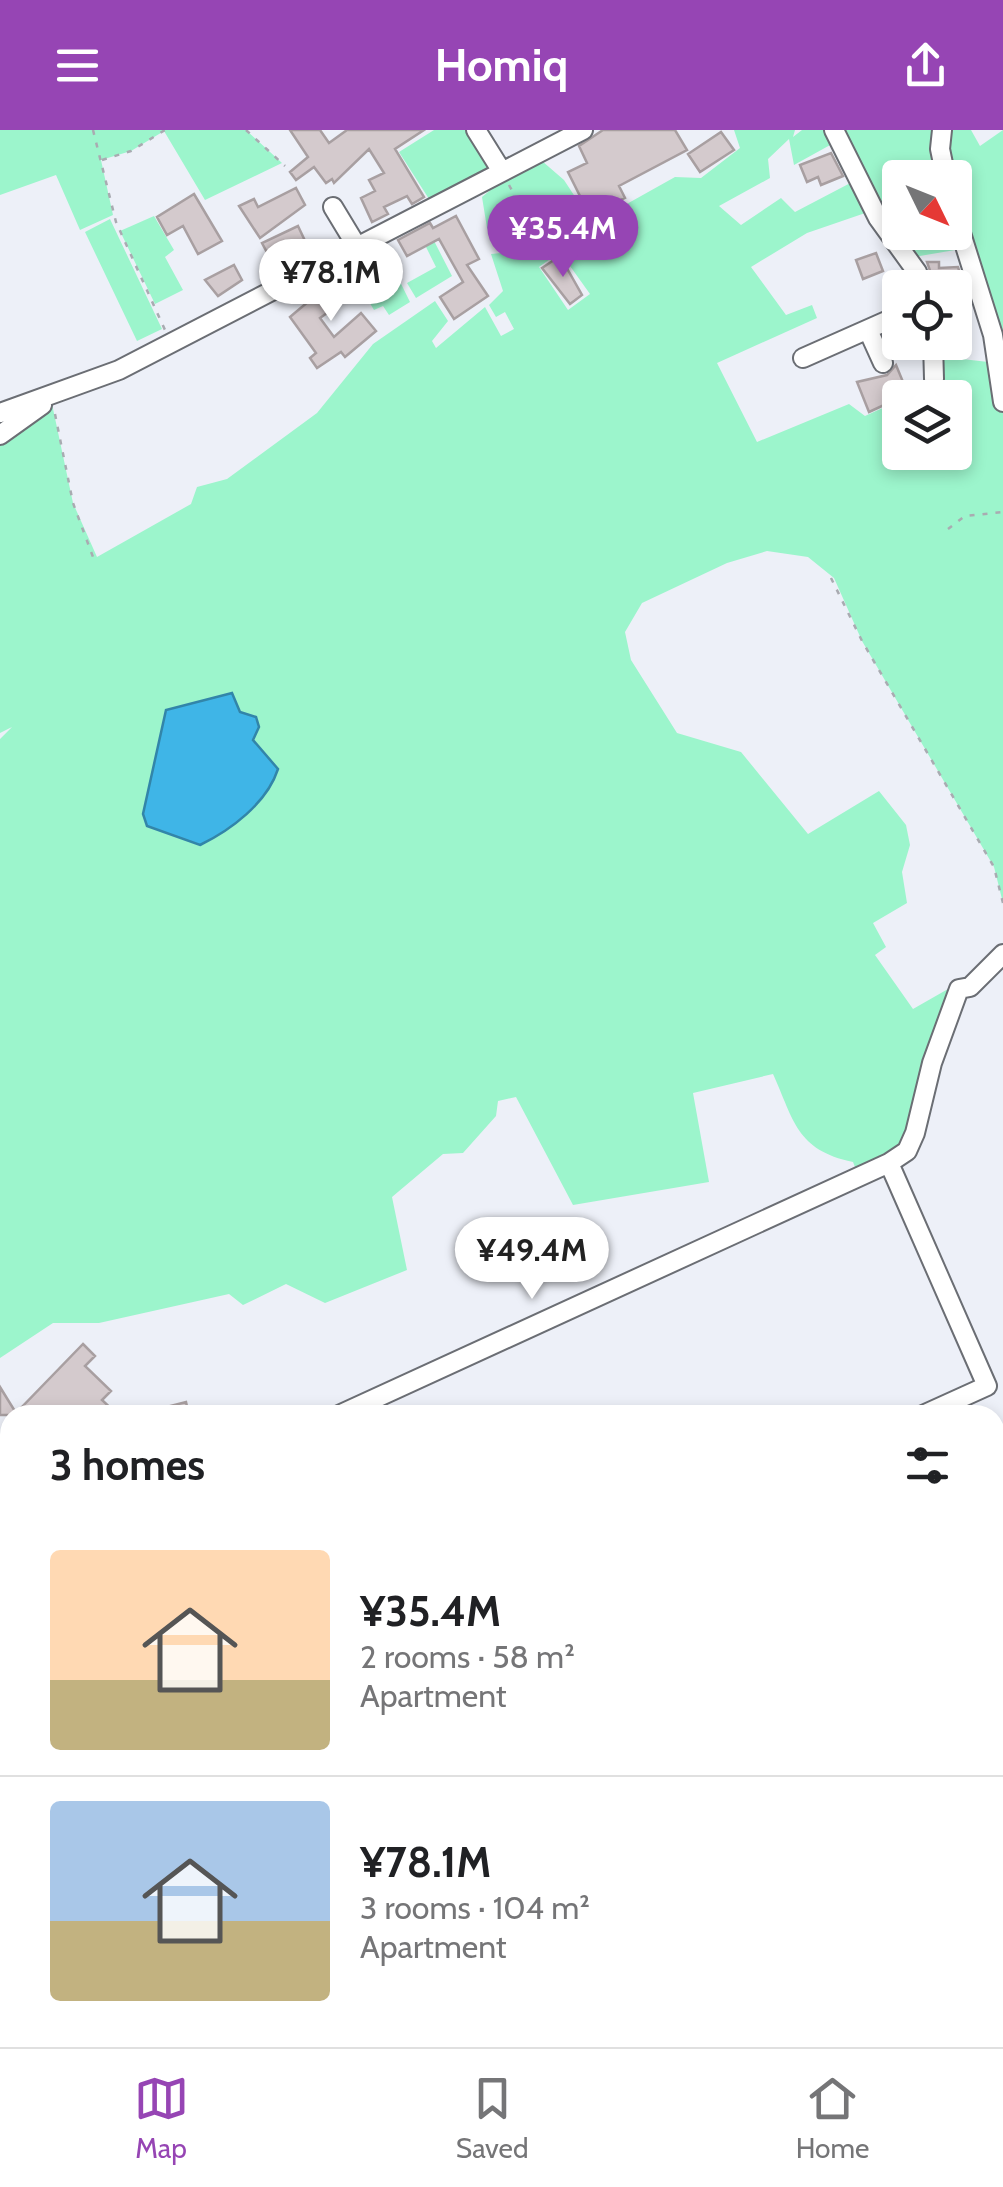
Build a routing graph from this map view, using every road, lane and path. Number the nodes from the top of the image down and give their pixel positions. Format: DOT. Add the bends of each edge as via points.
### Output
graph roads {
  1 [pos="93,130"];
  2 [pos="165,130"];
  3 [pos="246,130"];
  4 [pos="476,130"];
  5 [pos="583,130"];
  6 [pos="834,130"];
  7 [pos="942,130"];
  8 [pos="100,160"];
  9 [pos="942,160"];
  10 [pos="285,166"];
  11 [pos="501,170"];
  12 [pos="333,207"];
  13 [pos="356,245"];
  14 [pos="967,250"];
  15 [pos="549,258"];
  16 [pos="916,270"];
  17 [pos="882,323"];
  18 [pos="868,330"];
  19 [pos="169,341"];
  20 [pos="803,358"];
  21 [pos="933,360"];
  22 [pos="883,363"];
  23 [pos="934,379"];
  24 [pos="50,398"];
  25 [pos="1003,402"];
  26 [pos="0,414"];
  27 [pos="0,435"];
  28 [pos="1003,512"];
  29 [pos="948,528"];
  30 [pos="94,558"];
  31 [pos="832,578"];
  32 [pos="1003,903"];
  33 [pos="1003,954"];
  34 [pos="889,1163"];
  35 [pos="362,1405"];
  36 [pos="945,1405"];
  1 -- 8 [label="path"];
  2 -- 8 [label="path"];
  3 -- 10 [label="path"];
  4 -- 11 [label="street"];
  5 -- 11 [label="street"];
  6 -- 16 [label="street" via="878,218"];
  7 -- 9 [label="street"];
  8 -- 19 [label="path" via="116,222"];
  11 -- 13 [label="street"];
  11 -- 15 [label="path"];
  12 -- 13 [label="street"];
  13 -- 19 [label="street"];
  14 -- 25 [label="street" via="990,321"];
  17 -- 18 [label="street"];
  18 -- 20 [label="street"];
  18 -- 22 [label="street"];
  19 -- 24 [label="street"];
  21 -- 23 [label="street"];
  24 -- 26 [label="street"];
  24 -- 27 [label="street"];
  24 -- 30 [label="path" via="73,503"];
  28 -- 29 [label="path" via="965,516"];
  31 -- 32 [label="path" via="994,867"];
  33 -- 34 [label="street" via="970,987 959,989 915,1132 906,1151"];
  34 -- 35 [label="street"];
  34 -- 36 [label="street" via="986,1386"];
}
